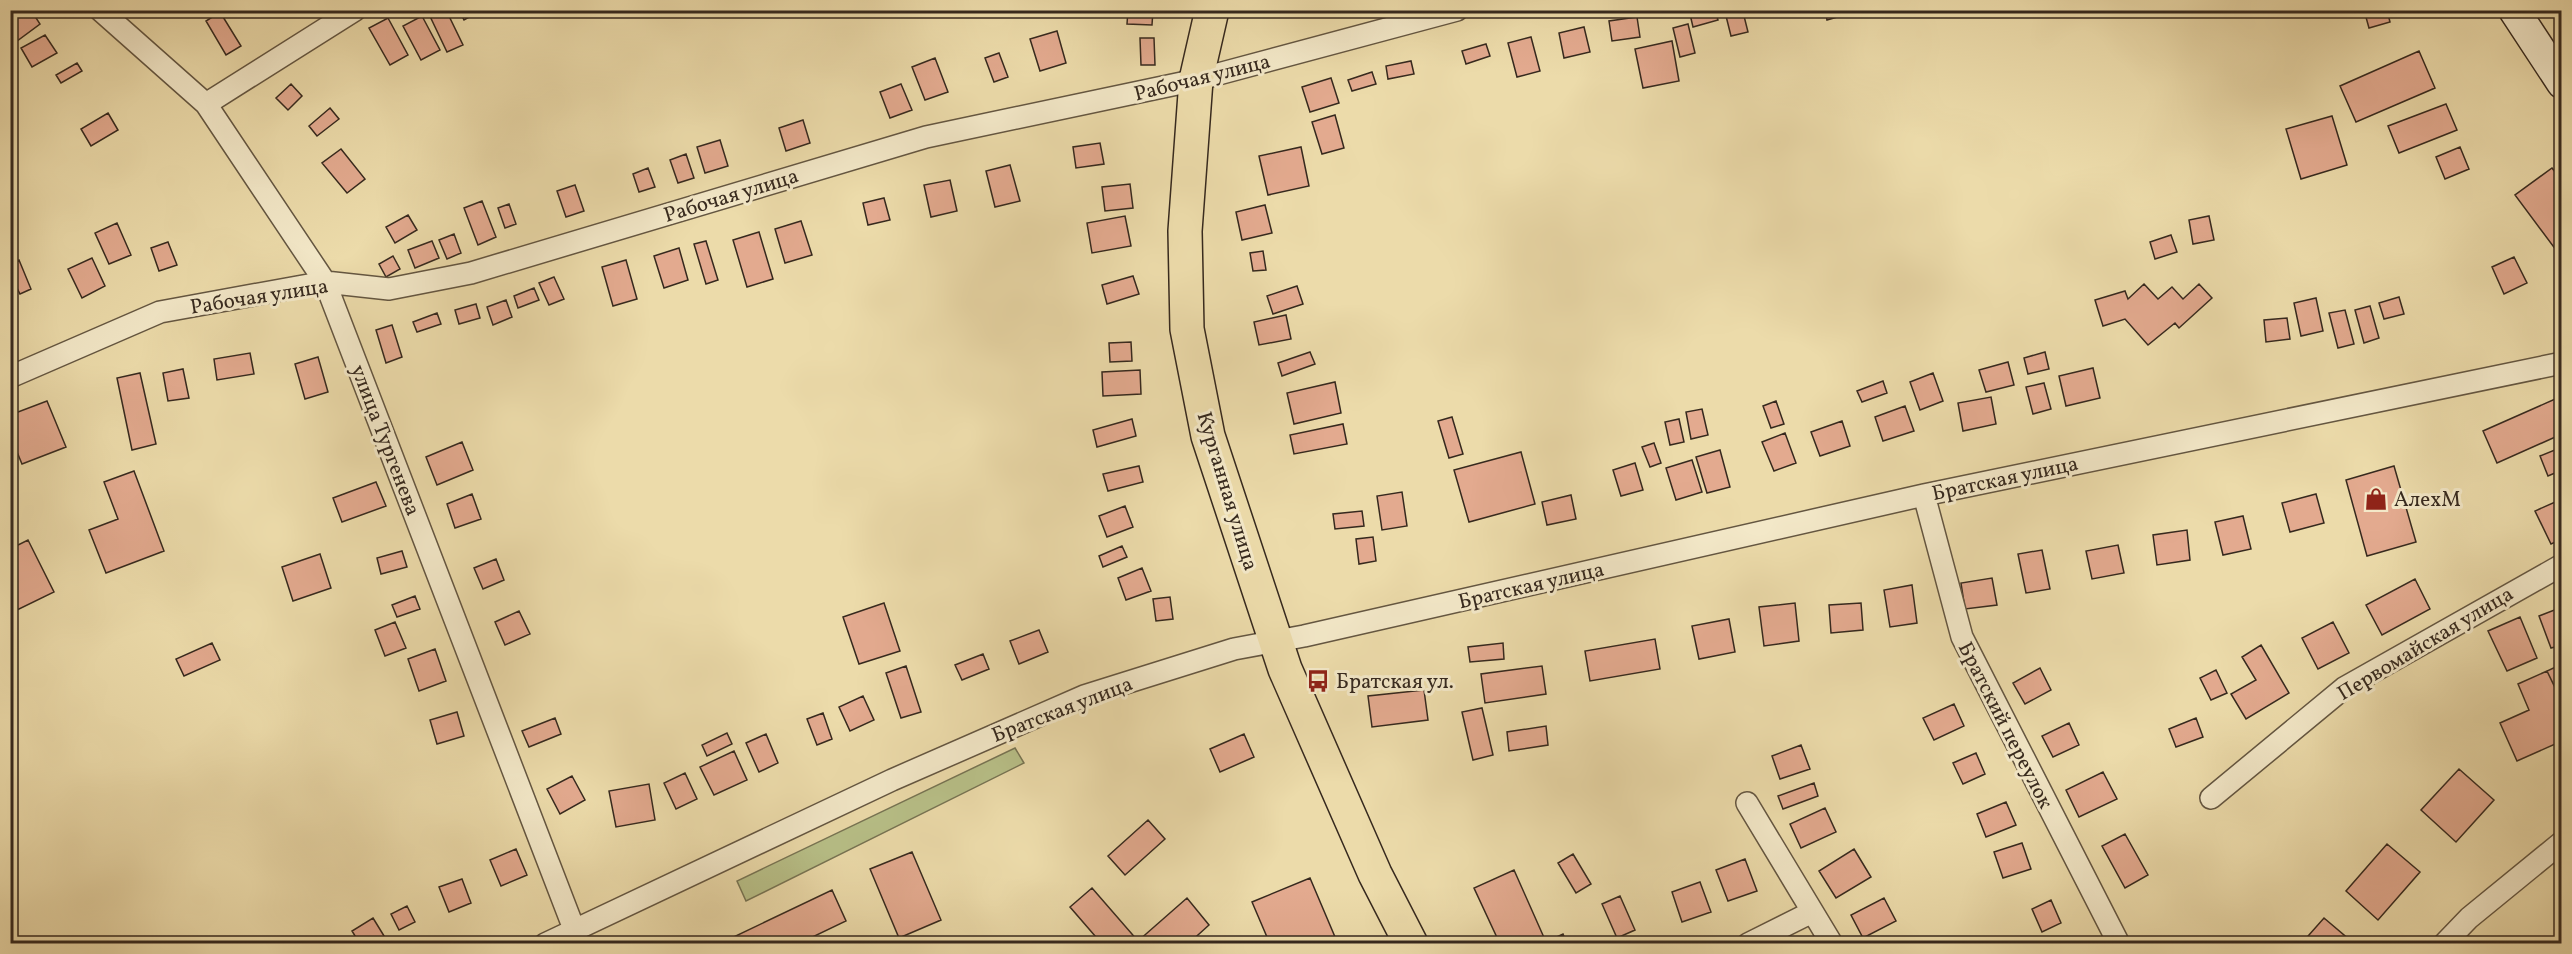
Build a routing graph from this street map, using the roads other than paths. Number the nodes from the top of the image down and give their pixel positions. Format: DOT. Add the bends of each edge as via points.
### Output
graph roads {
  1 [pos="100,10"];
  2 [pos="355,10"];
  3 [pos="1212,10"];
  4 [pos="1457,10"];
  5 [pos="2514,10"];
  6 [pos="1196,80"];
  7 [pos="2562,83"];
  8 [pos="206,104"];
  9 [pos="325,282"];
  10 [pos="2562,363"];
  11 [pos="10,377"];
  12 [pos="1924,495"];
  13 [pos="2562,565"];
  14 [pos="1275,642"];
  15 [pos="2211,798"];
  16 [pos="1747,803"];
  17 [pos="2562,842"];
  18 [pos="1812,912"];
  19 [pos="574,929"];
  20 [pos="544,944"];
  21 [pos="1411,944"];
  22 [pos="1748,944"];
  23 [pos="1832,944"];
  24 [pos="2119,944"];
  25 [pos="2444,944"];
  1 -- 8 [label="street, улица Тургенева"];
  2 -- 8 [label="street"];
  3 -- 6 [label="main road, Курганная улица"];
  4 -- 6 [label="street, Рабочая улица"];
  5 -- 7 [label="street"];
  6 -- 9 [label="street, Рабочая улица" via="926,137 471,273 388,289"];
  6 -- 14 [label="main road, Курганная улица" via="1185,231 1187,329 1208,436"];
  8 -- 9 [label="street, улица Тургенева"];
  9 -- 11 [label="street, Рабочая улица" via="160,312"];
  9 -- 19 [label="street, улица Тургенева"];
  10 -- 12 [label="street, Братская улица"];
  12 -- 14 [label="street, Братская улица"];
  12 -- 24 [label="street, Братский переулок" via="1962,637"];
  13 -- 15 [label="street, Первомайская улица" via="2344,688"];
  14 -- 19 [label="street, Братская улица" via="1234,649 1084,696 892,780"];
  14 -- 21 [label="main road, Курганная улица" via="1375,874"];
  16 -- 18 [label="street"];
  17 -- 25 [label="street" via="2469,918"];
  18 -- 22 [label="street"];
  18 -- 23 [label="street"];
  19 -- 20 [label="street, Братская улица"];
}
